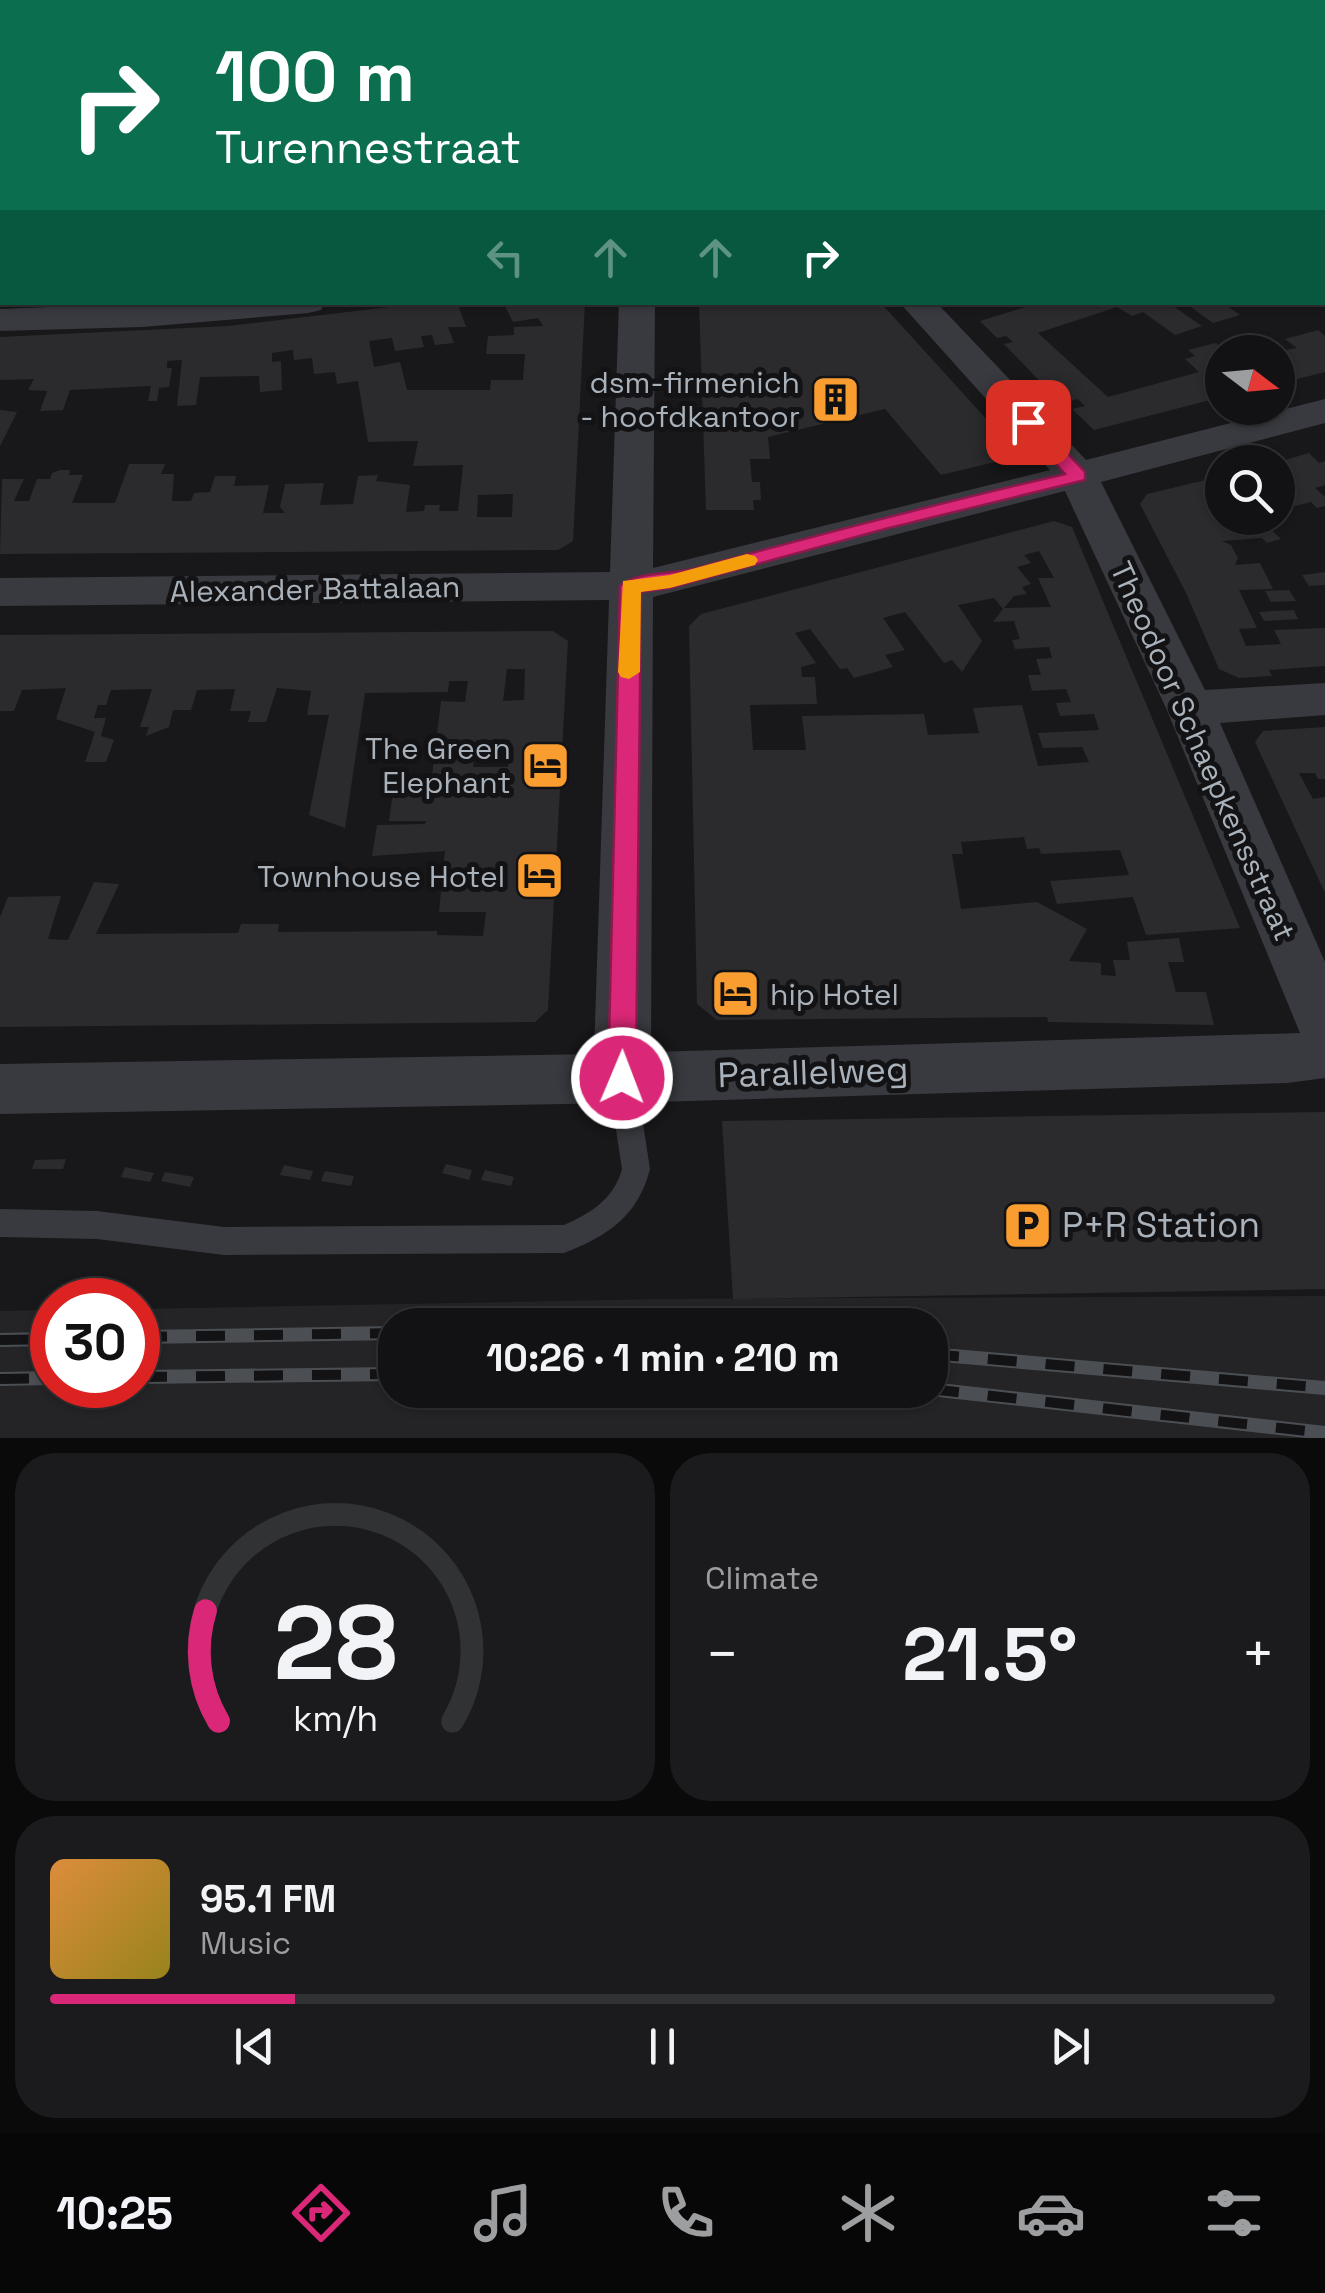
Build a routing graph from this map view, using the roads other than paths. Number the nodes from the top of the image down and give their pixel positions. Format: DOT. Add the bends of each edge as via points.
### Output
graph roads {
  1 [pos="272,305"];
  2 [pos="637,305"];
  3 [pos="949,305"];
  4 [pos="922,309"];
  5 [pos="0,320"];
  6 [pos="1325,411"];
  7 [pos="1078,476"];
  8 [pos="630,586"];
  9 [pos="0,592"];
  10 [pos="1325,699"];
  11 [pos="1190,708"];
  12 [pos="1325,1026"];
  13 [pos="1325,1054"];
  14 [pos="622,1078"];
  15 [pos="0,1089"];
  16 [pos="0,1222"];
  1 -- 5 [label="street"];
  2 -- 8 [label="street"];
  3 -- 4 [label="street"];
  4 -- 7 [label="street, Theodoor Schaepkensstraat"];
  6 -- 7 [label="street, Alexander Battalaan"];
  7 -- 8 [label="street, Alexander Battalaan" via="670,582"];
  7 -- 11 [label="street, Theodoor Schaepkensstraat"];
  8 -- 9 [label="street, Alexander Battalaan"];
  8 -- 14 [label="street"];
  10 -- 11 [label="street"];
  11 -- 12 [label="street, Theodoor Schaepkensstraat"];
  13 -- 14 [label="street, Parallelweg"];
  14 -- 15 [label="street, Parallelweg"];
  14 -- 16 [label="lane" via="634,1181 602,1224 564,1239 224,1240"];
}
